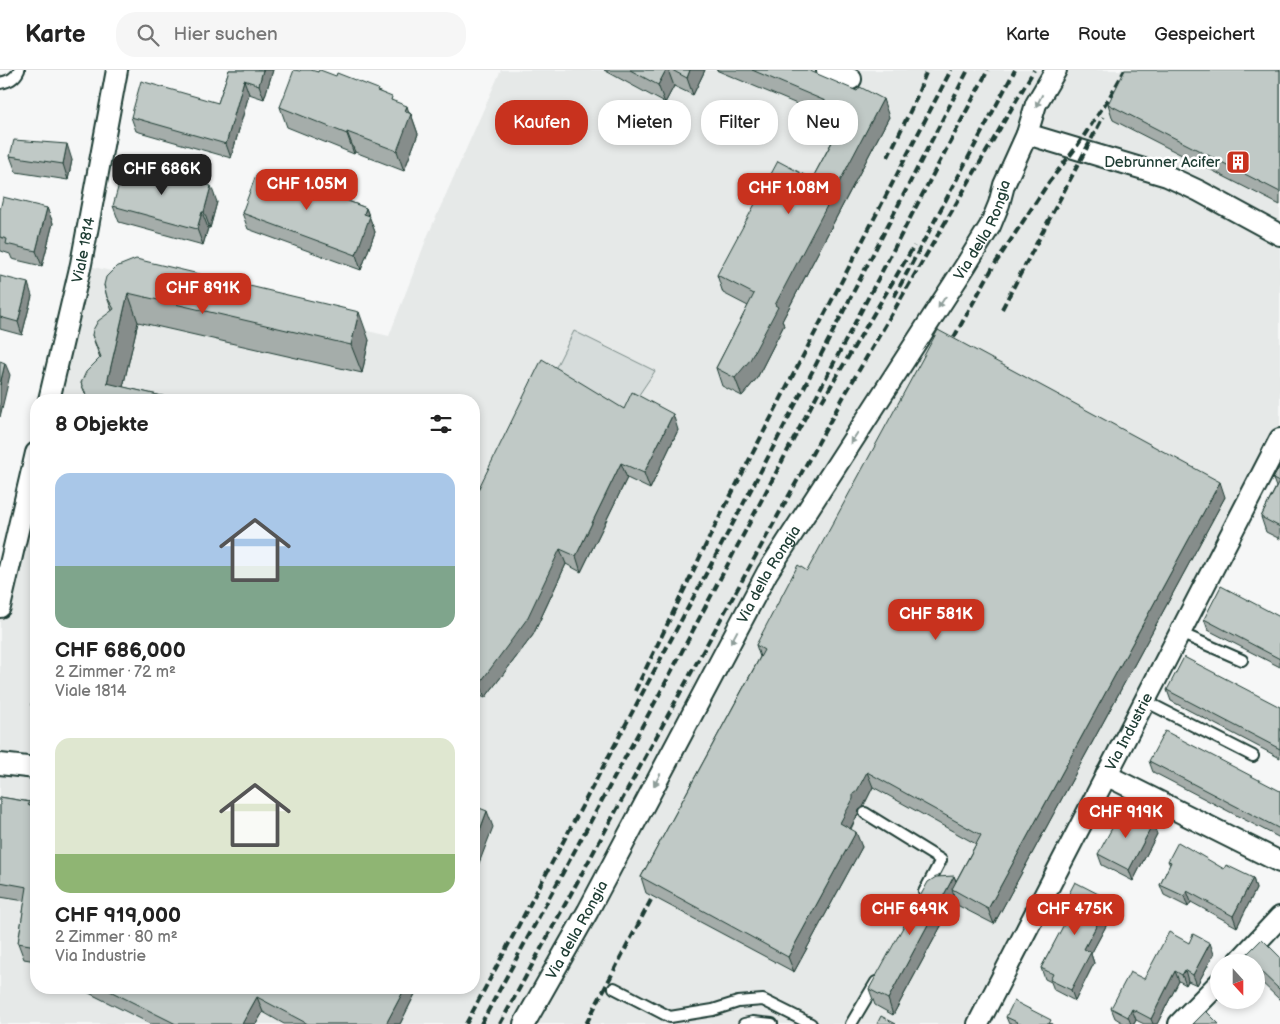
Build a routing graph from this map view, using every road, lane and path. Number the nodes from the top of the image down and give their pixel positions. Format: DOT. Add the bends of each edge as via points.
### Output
graph roads {
  1 [pos="19,70"];
  2 [pos="117,70"];
  3 [pos="826,70"];
  4 [pos="1056,70"];
  5 [pos="853,74"];
  6 [pos="0,83"];
  7 [pos="1026,134"];
  8 [pos="1280,235"];
  9 [pos="50,394"];
  10 [pos="1280,439"];
  11 [pos="30,479"];
  12 [pos="0,607"];
  13 [pos="1180,633"];
  14 [pos="1242,660"];
  15 [pos="1145,701"];
  16 [pos="1253,756"];
  17 [pos="0,764"];
  18 [pos="30,767"];
  19 [pos="1106,776"];
  20 [pos="865,813"];
  21 [pos="1280,862"];
  22 [pos="919,902"];
  23 [pos="1280,917"];
  24 [pos="1245,954"];
  25 [pos="882,970"];
  26 [pos="614,988"];
  27 [pos="1210,992"];
  28 [pos="524,1024"];
  29 [pos="744,1024"];
  30 [pos="772,1024"];
  31 [pos="811,1024"];
  32 [pos="851,1024"];
  33 [pos="978,1024"];
  34 [pos="1179,1024"];
  1 -- 6 [label="lane" via="16,76"];
  2 -- 9 [label="street, Viale 1814" via="81,264"];
  3 -- 5 [label="street"];
  4 -- 7 [label="street, Via della Rongia, one-way" via="1036,104"];
  7 -- 8 [label="street" via="1167,176"];
  7 -- 28 [label="street, Via della Rongia, one-way" via="990,226 767,573 588,911"];
  10 -- 13 [label="street, Via Industrie"];
  11 -- 12 [label="street"];
  13 -- 14 [label="lane"];
  13 -- 15 [label="street, Via Industrie"];
  15 -- 16 [label="lane"];
  15 -- 19 [label="street, Via Industrie"];
  17 -- 18 [label="street"];
  19 -- 21 [label="street"];
  19 -- 33 [label="street, Via Industrie"];
  20 -- 22 [label="lane" via="942,860"];
  23 -- 24 [label="street"];
  25 -- 32 [label="lane"];
  26 -- 31 [label="lane" via="670,1017 738,1002 763,1000"];
  27 -- 34 [label="street"];
  29 -- 30 [label="lane"];
}
